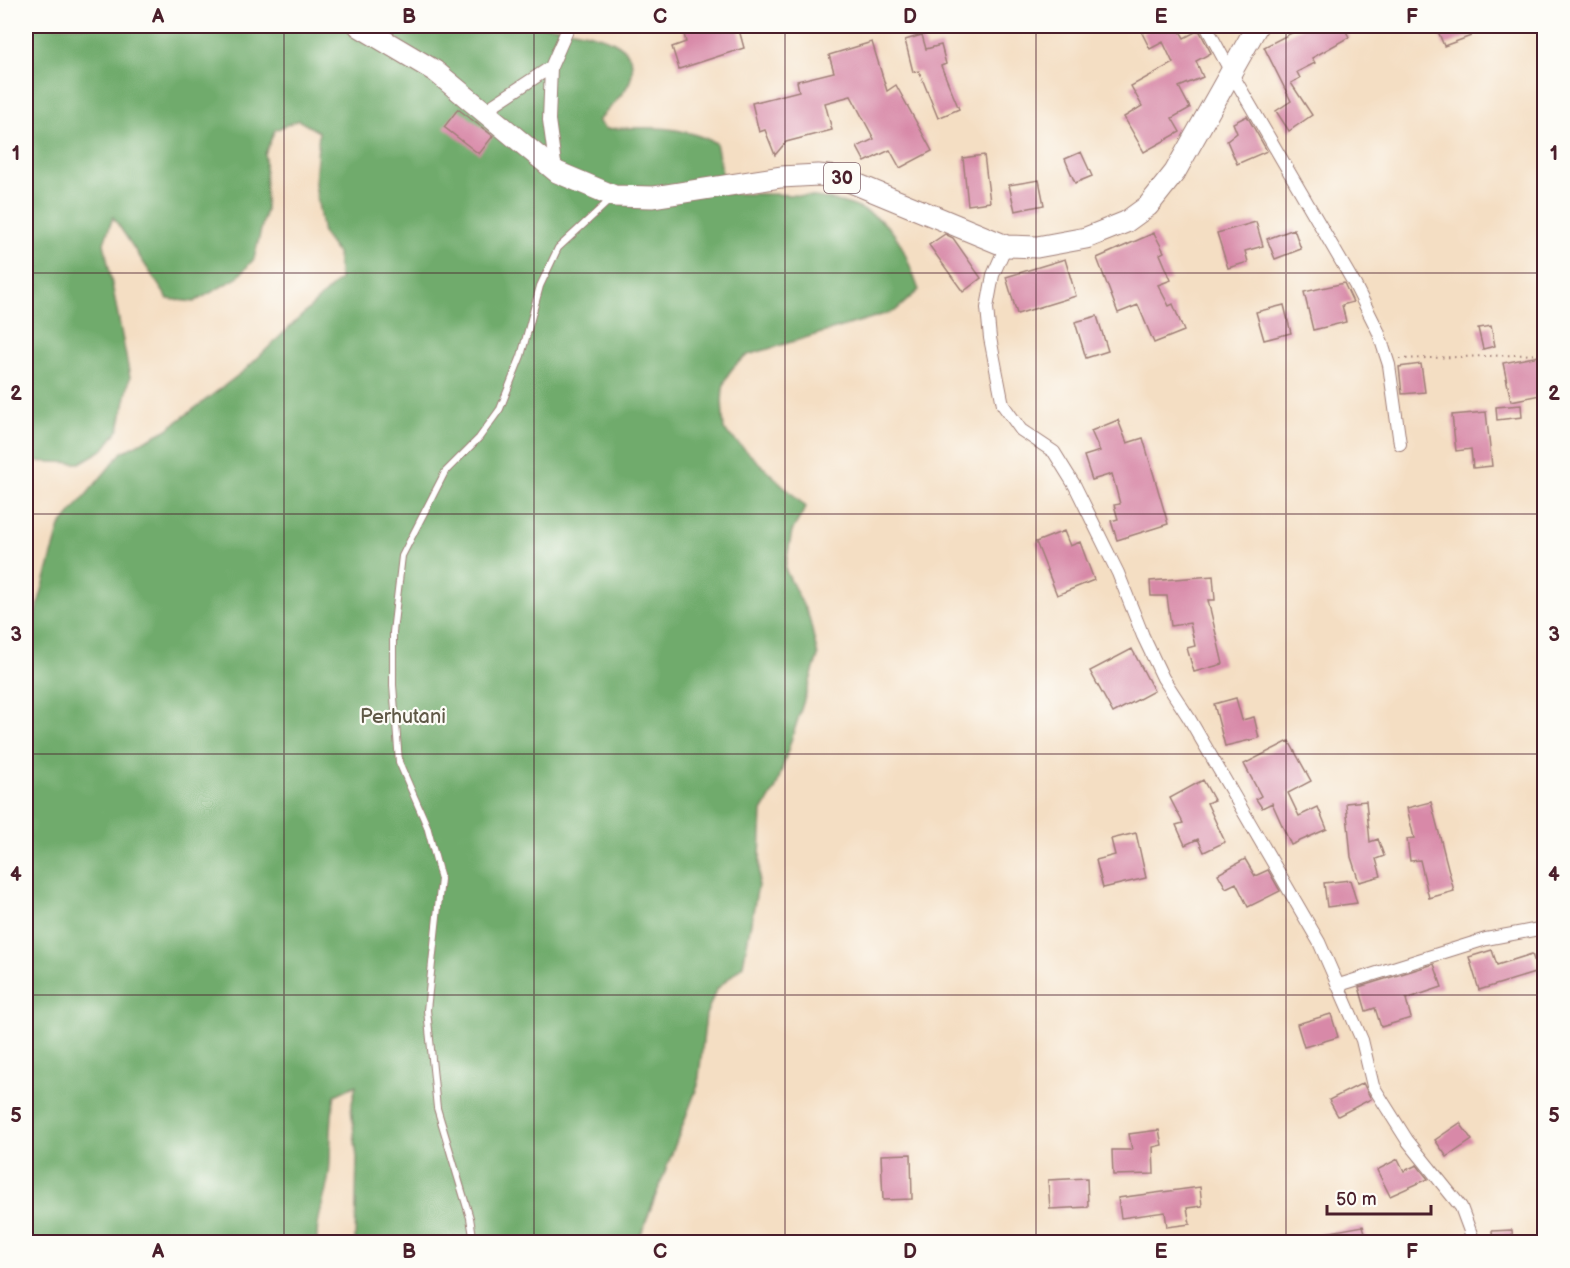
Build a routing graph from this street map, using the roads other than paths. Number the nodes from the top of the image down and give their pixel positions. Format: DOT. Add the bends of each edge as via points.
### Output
graph roads {
  1 [pos="359,26"];
  2 [pos="569,26"];
  3 [pos="1206,26"];
  4 [pos="1257,26"];
  5 [pos="551,67"];
  6 [pos="1232,74"];
  7 [pos="484,111"];
  8 [pos="557,172"];
  9 [pos="614,196"];
  10 [pos="1006,246"];
  11 [pos="1400,444"];
  12 [pos="1545,928"];
  13 [pos="1339,985"];
  14 [pos="474,1242"];
  15 [pos="1474,1242"];
  1 -- 7 [label="highway, 30" via="435,71"];
  2 -- 5 [label="street"];
  3 -- 6 [label="street"];
  4 -- 6 [label="highway, 30"];
  5 -- 7 [label="street"];
  5 -- 8 [label="street" via="549,120"];
  6 -- 10 [label="highway, 30" via="1175,172 1148,206 1126,222 1086,238 1037,247"];
  6 -- 11 [label="street" via="1378,331 1387,359"];
  7 -- 8 [label="highway, 30"];
  8 -- 9 [label="highway, 30"];
  9 -- 10 [label="highway, 30" via="653,197 781,177 839,177"];
  9 -- 14 [label="lane" via="558,248 540,286 521,356 500,409 446,472 402,556 393,632 399,762 427,826 441,879 427,1010 436,1108"];
  10 -- 13 [label="street" via="993,275 987,308 1003,405 1021,430 1054,452 1076,486 1163,678 1261,840"];
  12 -- 13 [label="street" via="1486,939"];
  13 -- 15 [label="street" via="1362,1040 1377,1094 1407,1140 1461,1207"];
}
